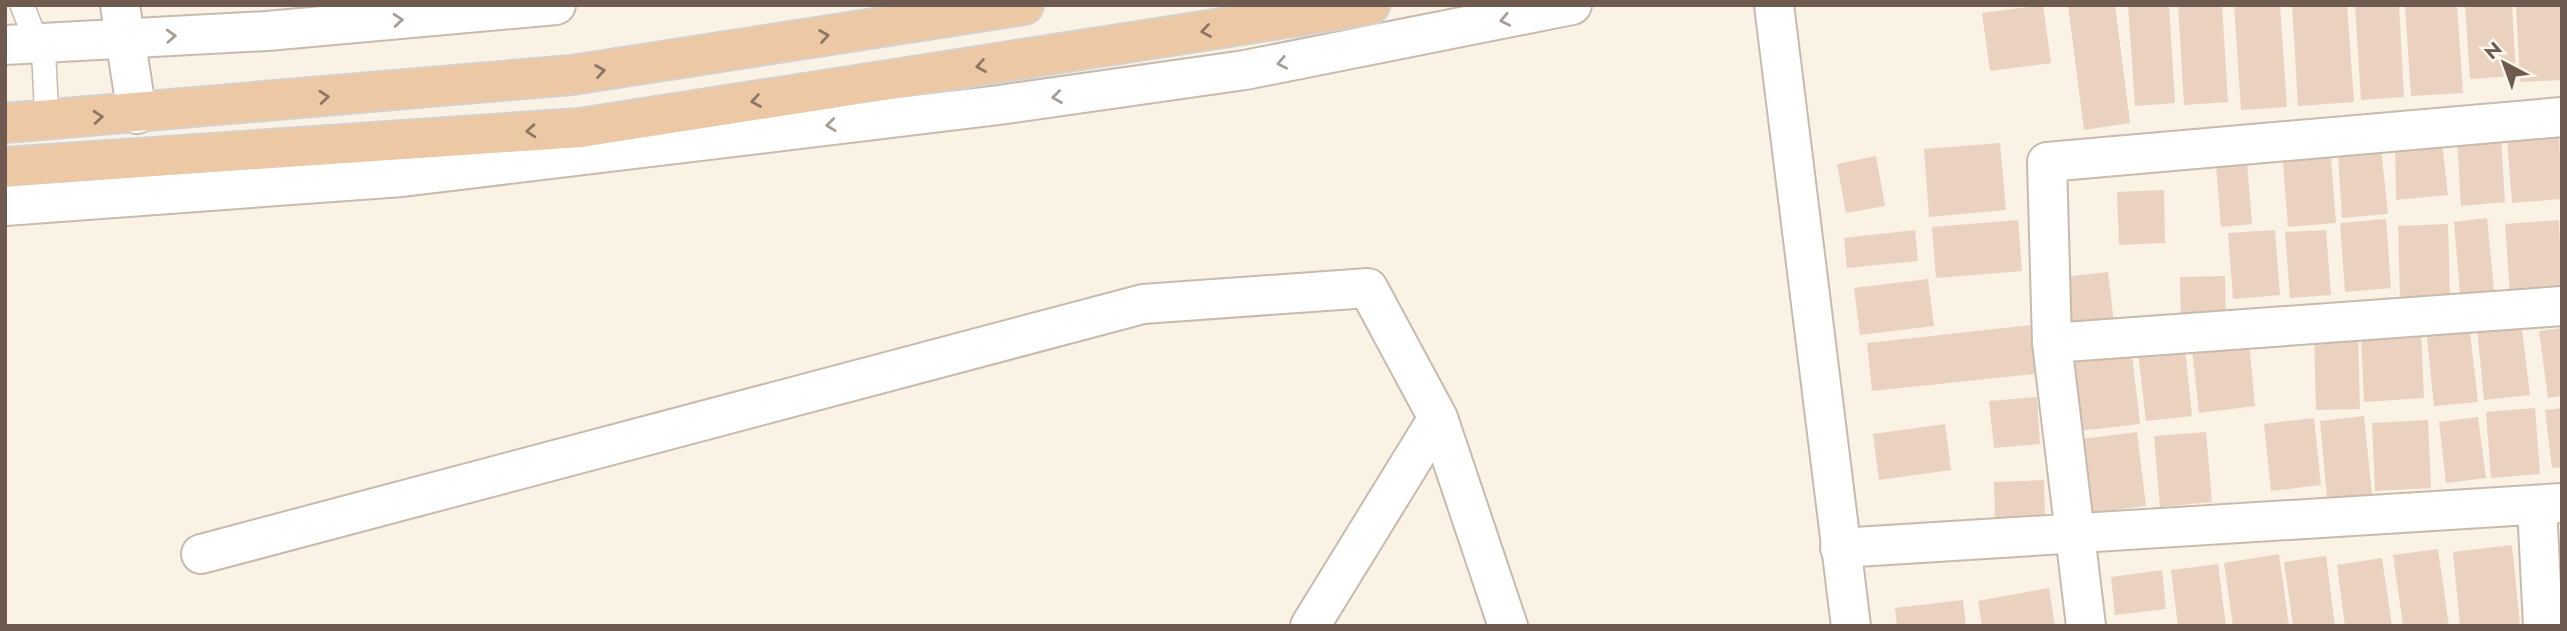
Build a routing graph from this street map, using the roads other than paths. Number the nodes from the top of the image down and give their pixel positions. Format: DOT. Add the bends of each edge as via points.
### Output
graph roads {
  1 [pos="22,5"];
  2 [pos="556,5"];
  3 [pos="1370,5"];
  4 [pos="1572,5"];
  5 [pos="1774,5"];
  6 [pos="1006,6"];
  7 [pos="123,22"];
  8 [pos="21,45"];
  9 [pos="137,114"];
  10 [pos="2562,117"];
  11 [pos="47,122"];
  12 [pos="5,123"];
  13 [pos="149,156"];
  14 [pos="5,167"];
  15 [pos="149,195"];
  16 [pos="5,206"];
  17 [pos="2562,306"];
  18 [pos="2052,343"];
  19 [pos="1438,418"];
  20 [pos="2549,504"];
  21 [pos="2074,534"];
  22 [pos="1840,548"];
  23 [pos="201,554"];
  24 [pos="1310,626"];
  25 [pos="1508,626"];
  26 [pos="1851,626"];
  27 [pos="2086,626"];
  28 [pos="2543,626"];
  1 -- 8 [label="lane"];
  7 -- 2 [label="street, one-way" via="267,31"];
  3 -- 13 [label="highway, one-way" via="580,128"];
  4 -- 15 [label="street, one-way" via="1245,70 999,105 402,177"];
  5 -- 22 [label="street"];
  9 -- 6 [label="highway, one-way" via="572,75"];
  7 -- 8 [label="street"];
  7 -- 9 [label="street"];
  8 -- 11 [label="lane" via="44,61"];
  11 -- 9 [label="highway, one-way"];
  10 -- 18 [label="street" via="2047,162"];
  11 -- 12 [label="highway"];
  13 -- 14 [label="highway"];
  13 -- 15 [label="street"];
  15 -- 16 [label="street"];
  17 -- 18 [label="street"];
  18 -- 21 [label="street"];
  19 -- 23 [label="street" via="1368,288 1143,304"];
  19 -- 24 [label="street"];
  19 -- 25 [label="street"];
  20 -- 21 [label="street"];
  20 -- 28 [label="street"];
  21 -- 22 [label="street"];
  21 -- 27 [label="street"];
  22 -- 26 [label="street"];
}
